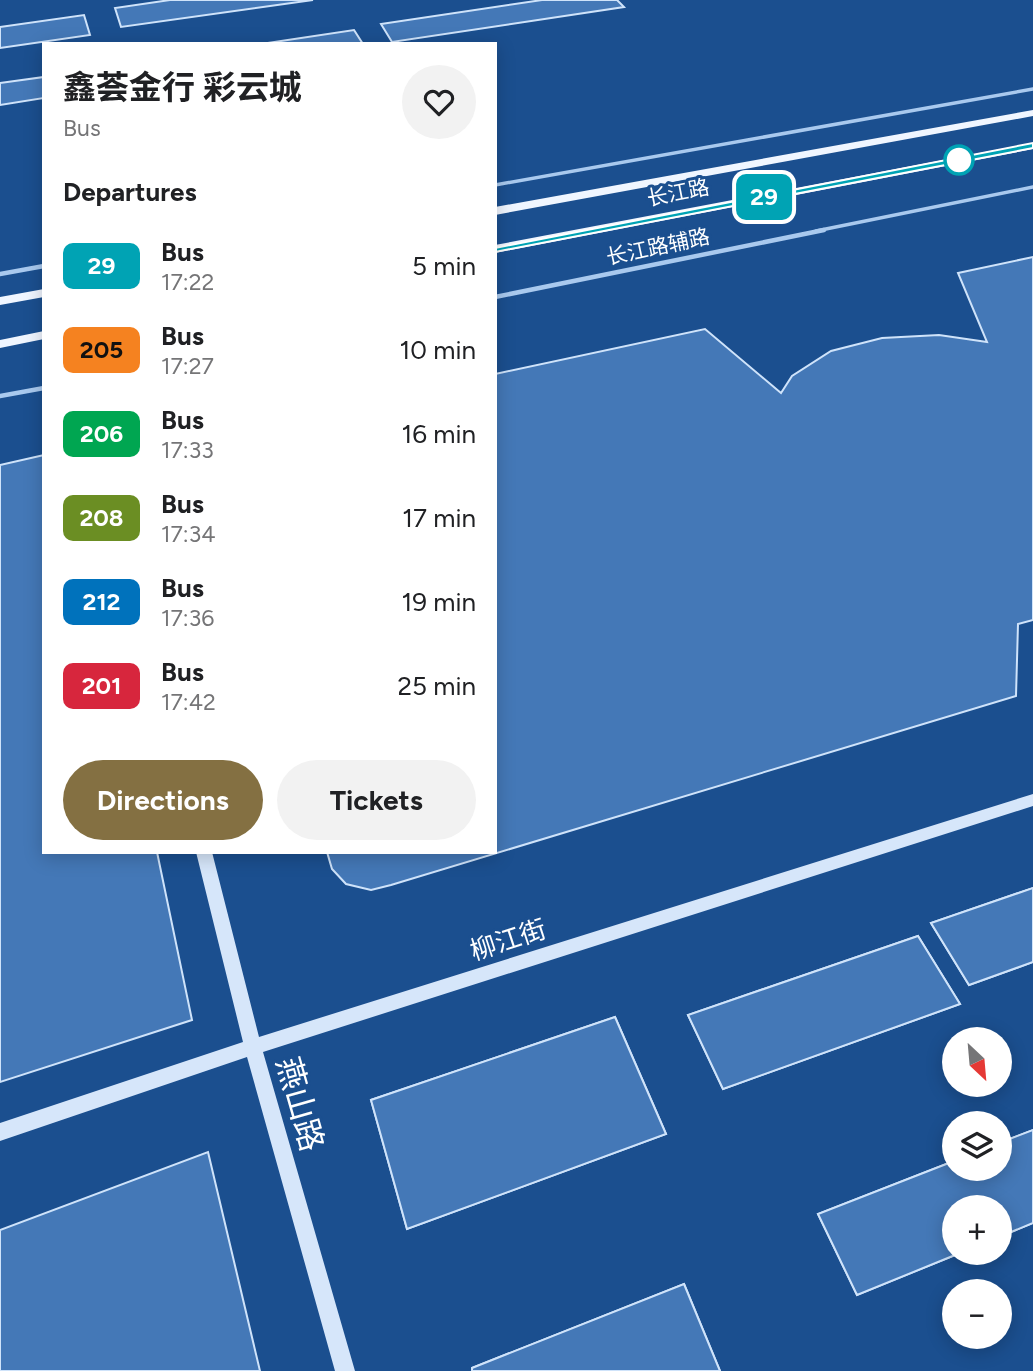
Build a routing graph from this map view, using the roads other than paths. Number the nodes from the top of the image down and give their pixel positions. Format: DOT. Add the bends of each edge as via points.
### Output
graph roads {
  1 [pos="1033,89"];
  2 [pos="1033,113"];
  3 [pos="1033,146"];
  4 [pos="497,185"];
  5 [pos="1033,187"];
  6 [pos="497,211"];
  7 [pos="497,249"];
  8 [pos="42,266"];
  9 [pos="0,274"];
  10 [pos="42,293"];
  11 [pos="497,297"];
  12 [pos="0,302"];
  13 [pos="42,335"];
  14 [pos="0,344"];
  15 [pos="42,388"];
  16 [pos="0,396"];
  17 [pos="1033,800"];
  18 [pos="205,854"];
  19 [pos="253,1047"];
  20 [pos="0,1132"];
  21 [pos="345,1371"];
  1 -- 4 [label="lane"];
  2 -- 6 [label="main road, 长江路"];
  3 -- 7 [label="main road, 长江路"];
  5 -- 11 [label="lane, 长江路辅路"];
  8 -- 9 [label="lane"];
  10 -- 12 [label="main road"];
  13 -- 14 [label="main road"];
  15 -- 16 [label="lane"];
  17 -- 19 [label="street, 柳江街"];
  18 -- 19 [label="street, 燕山路"];
  19 -- 20 [label="street, 柳江街"];
  19 -- 21 [label="street, 燕山路"];
}
